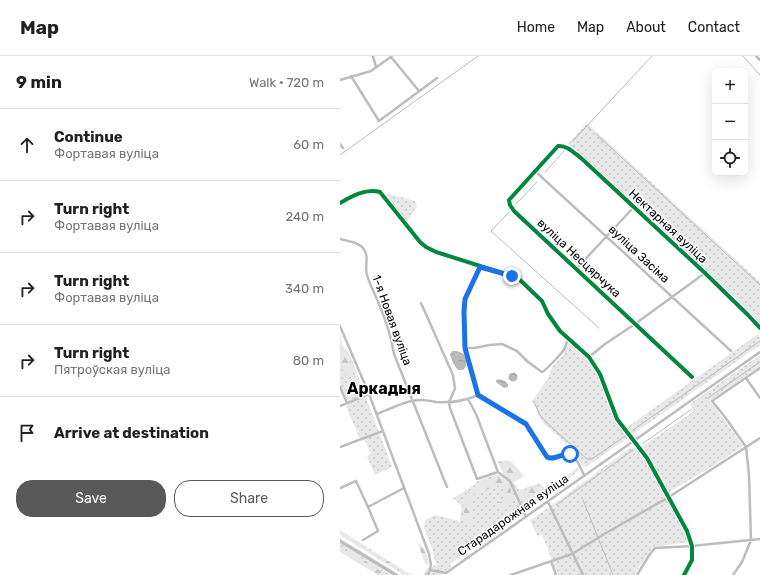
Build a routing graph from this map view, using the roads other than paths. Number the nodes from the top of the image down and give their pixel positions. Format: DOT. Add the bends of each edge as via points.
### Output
graph roads {
  1 [pos="373,56"];
  2 [pos="391,56"];
  3 [pos="756,56"];
  4 [pos="760,60"];
  5 [pos="376,67"];
  6 [pos="351,76"];
  7 [pos="437,78"];
  8 [pos="340,80"];
  9 [pos="419,91"];
  10 [pos="340,144"];
  11 [pos="558,146"];
  12 [pos="343,148"];
  13 [pos="535,171"];
  14 [pos="340,203"];
  15 [pos="634,207"];
  16 [pos="607,236"];
  17 [pos="340,239"];
  18 [pos="480,267"];
  19 [pos="576,269"];
  20 [pos="705,273"];
  21 [pos="672,296"];
  22 [pos="421,303"];
  23 [pos="635,324"];
  24 [pos="340,326"];
  25 [pos="760,328"];
  26 [pos="568,339"];
  27 [pos="465,348"];
  28 [pos="731,351"];
  29 [pos="760,352"];
  30 [pos="589,357"];
  31 [pos="760,368"];
  32 [pos="692,377"];
  33 [pos="746,378"];
  34 [pos="340,387"];
  35 [pos="369,394"];
  36 [pos="478,395"];
  37 [pos="760,398"];
  38 [pos="468,400"];
  39 [pos="413,401"];
  40 [pos="449,402"];
  41 [pos="347,403"];
  42 [pos="340,406"];
  43 [pos="377,414"];
  44 [pos="383,432"];
  45 [pos="760,438"];
  46 [pos="634,441"];
  47 [pos="340,447"];
  48 [pos="746,447"];
  49 [pos="498,472"];
  50 [pos="584,475"];
  51 [pos="340,488"];
  52 [pos="404,488"];
  53 [pos="447,488"];
  54 [pos="669,496"];
  55 [pos="548,502"];
  56 [pos="368,507"];
  57 [pos="526,517"];
  58 [pos="760,539"];
  59 [pos="364,540"];
  60 [pos="751,540"];
  61 [pos="340,541"];
  62 [pos="692,546"];
  63 [pos="572,554"];
  64 [pos="551,561"];
  65 [pos="430,570"];
  66 [pos="447,574"];
  67 [pos="396,575"];
  68 [pos="428,575"];
  69 [pos="511,575"];
  70 [pos="556,575"];
  71 [pos="583,575"];
  72 [pos="637,575"];
  73 [pos="684,575"];
  74 [pos="733,575"];
  1 -- 5 [label="street"];
  2 -- 5 [label="street"];
  2 -- 9 [label="street"];
  3 -- 4 [label="street"];
  5 -- 6 [label="street" via="371,71"];
  6 -- 8 [label="street"];
  6 -- 9 [label="street" via="380,121"];
  7 -- 9 [label="street"];
  10 -- 12 [label="street"];
  11 -- 13 [label="street, вуліца Несцярчука"];
  11 -- 15 [label="street, Нектарная вуліца" via="572,151"];
  13 -- 16 [label="street, вуліца Засіма"];
  13 -- 19 [label="street, вуліца Несцярчука" via="509,200 510,204 514,211"];
  14 -- 18 [label="street" via="367,191 380,192 426,247"];
  15 -- 16 [label="street"];
  15 -- 20 [label="street, Нектарная вуліца"];
  16 -- 19 [label="street"];
  16 -- 21 [label="street, вуліца Засіма"];
  17 -- 39 [label="street, 1-я Новая вуліца" via="363,248 369,282"];
  18 -- 26 [label="street" via="512,276 524,283 542,301 548,314"];
  18 -- 27 [label="street" via="465,299"];
  19 -- 23 [label="street, вуліца Несцярчука"];
  20 -- 21 [label="street"];
  20 -- 25 [label="street, Нектарная вуліца"];
  21 -- 23 [label="street"];
  21 -- 28 [label="street, вуліца Засіма"];
  22 -- 40 [label="street" via="455,382 455,389"];
  23 -- 30 [label="street"];
  23 -- 32 [label="street, вуліца Несцярчука"];
  24 -- 35 [label="street"];
  26 -- 27 [label="street" via="562,353 542,372 516,351 502,344"];
  26 -- 30 [label="street"];
  27 -- 36 [label="street"];
  29 -- 46 [label="street, Старадарожная вуліца"];
  30 -- 46 [label="street" via="600,374 617,420"];
  31 -- 33 [label="street"];
  33 -- 37 [label="street"];
  33 -- 48 [label="street" via="712,401"];
  34 -- 41 [label="street"];
  35 -- 41 [label="street"];
  35 -- 43 [label="street"];
  36 -- 38 [label="street"];
  36 -- 50 [label="street" via="526,424 547,457 555,458 567,453 572,456 580,464"];
  38 -- 40 [label="street"];
  38 -- 49 [label="street"];
  39 -- 40 [label="street"];
  39 -- 43 [label="street"];
  39 -- 53 [label="street, 1-я Новая вуліца"];
  40 -- 49 [label="street" via="477,480"];
  41 -- 42 [label="street"];
  43 -- 44 [label="street"];
  44 -- 47 [label="street"];
  44 -- 52 [label="street"];
  45 -- 48 [label="street"];
  46 -- 50 [label="street, Старадарожная вуліца"];
  46 -- 54 [label="street"];
  48 -- 54 [label="street"];
  48 -- 60 [label="street"];
  49 -- 57 [label="street" via="510,481"];
  50 -- 55 [label="street, Старадарожная вуліца"];
  51 -- 56 [label="street" via="356,481"];
  52 -- 56 [label="street"];
  52 -- 65 [label="street" via="431,560"];
  54 -- 62 [label="street"];
  54 -- 63 [label="street"];
  55 -- 57 [label="street, Старадарожная вуліца"];
  55 -- 63 [label="street"];
  56 -- 59 [label="street" via="378,532"];
  57 -- 66 [label="street, Старадарожная вуліца"];
  58 -- 60 [label="street"];
  60 -- 62 [label="street"];
  60 -- 74 [label="street" via="742,562"];
  61 -- 67 [label="main road"];
  62 -- 72 [label="street" via="655,548"];
  62 -- 73 [label="street" via="692,560"];
  63 -- 64 [label="street"];
  63 -- 71 [label="street"];
  64 -- 69 [label="street"];
  64 -- 70 [label="street"];
  65 -- 66 [label="street, Старадарожная вуліца"];
  65 -- 68 [label="street"];
}
